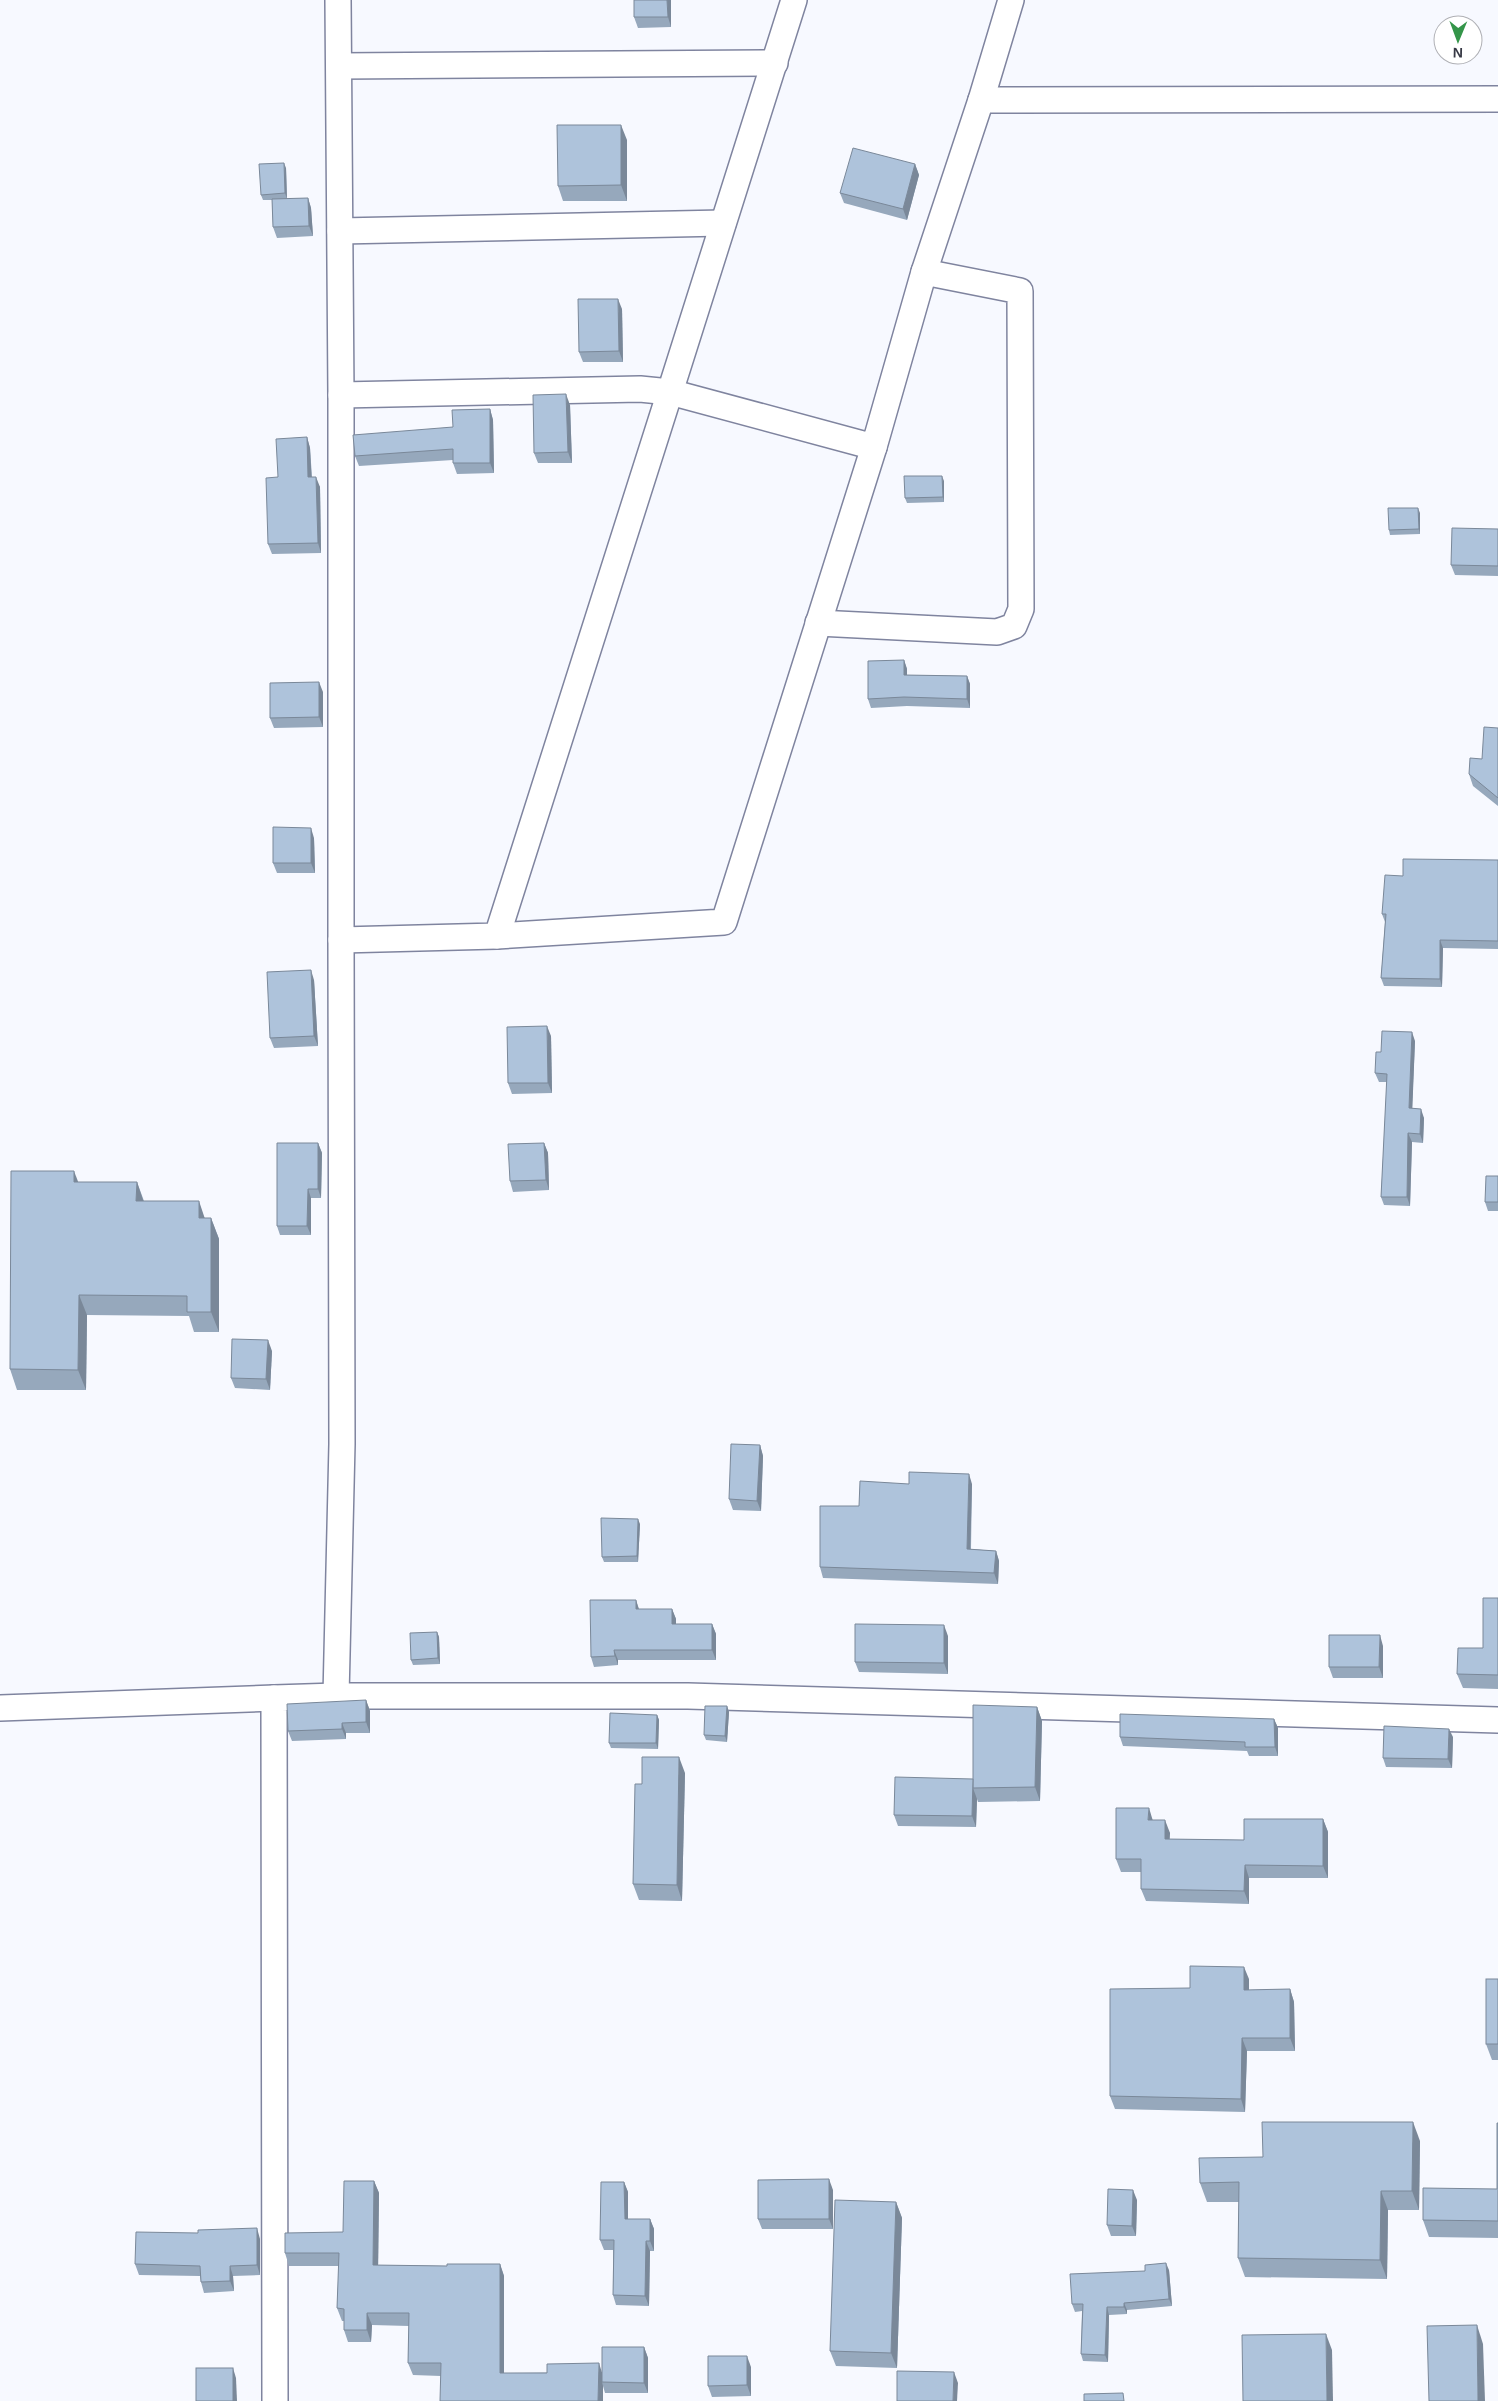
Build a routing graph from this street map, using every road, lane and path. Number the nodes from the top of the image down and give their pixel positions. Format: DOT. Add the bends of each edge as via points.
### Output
graph roads {
  1 [pos="338,0"];
  2 [pos="794,0"];
  3 [pos="1011,0"];
  4 [pos="775,63"];
  5 [pos="340,66"];
  6 [pos="1498,99"];
  7 [pos="981,100"];
  8 [pos="723,223"];
  9 [pos="340,231"];
  10 [pos="924,272"];
  11 [pos="670,392"];
  12 [pos="341,395"];
  13 [pos="874,447"];
  14 [pos="818,623"];
  15 [pos="497,936"];
  16 [pos="341,940"];
  17 [pos="336,1696"];
  18 [pos="274,1698"];
  19 [pos="0,1708"];
  20 [pos="1498,1720"];
  21 [pos="275,2401"];
  1 -- 5 [label="street"];
  2 -- 4 [label="street"];
  3 -- 7 [label="street"];
  4 -- 5 [label="street"];
  4 -- 8 [label="street"];
  5 -- 9 [label="street"];
  6 -- 7 [label="street"];
  7 -- 10 [label="street"];
  8 -- 9 [label="street"];
  8 -- 11 [label="street"];
  9 -- 12 [label="street"];
  10 -- 13 [label="street"];
  10 -- 14 [label="street" via="1020,291 1021,609 1014,626 997,632"];
  11 -- 12 [label="street" via="640,388"];
  11 -- 13 [label="street"];
  11 -- 15 [label="street"];
  12 -- 16 [label="street"];
  13 -- 14 [label="street"];
  14 -- 15 [label="street" via="724,922"];
  15 -- 16 [label="street"];
  16 -- 17 [label="street" via="342,1444"];
  17 -- 18 [label="street"];
  17 -- 20 [label="street" via="688,1696"];
  18 -- 19 [label="street"];
  18 -- 21 [label="street"];
}
